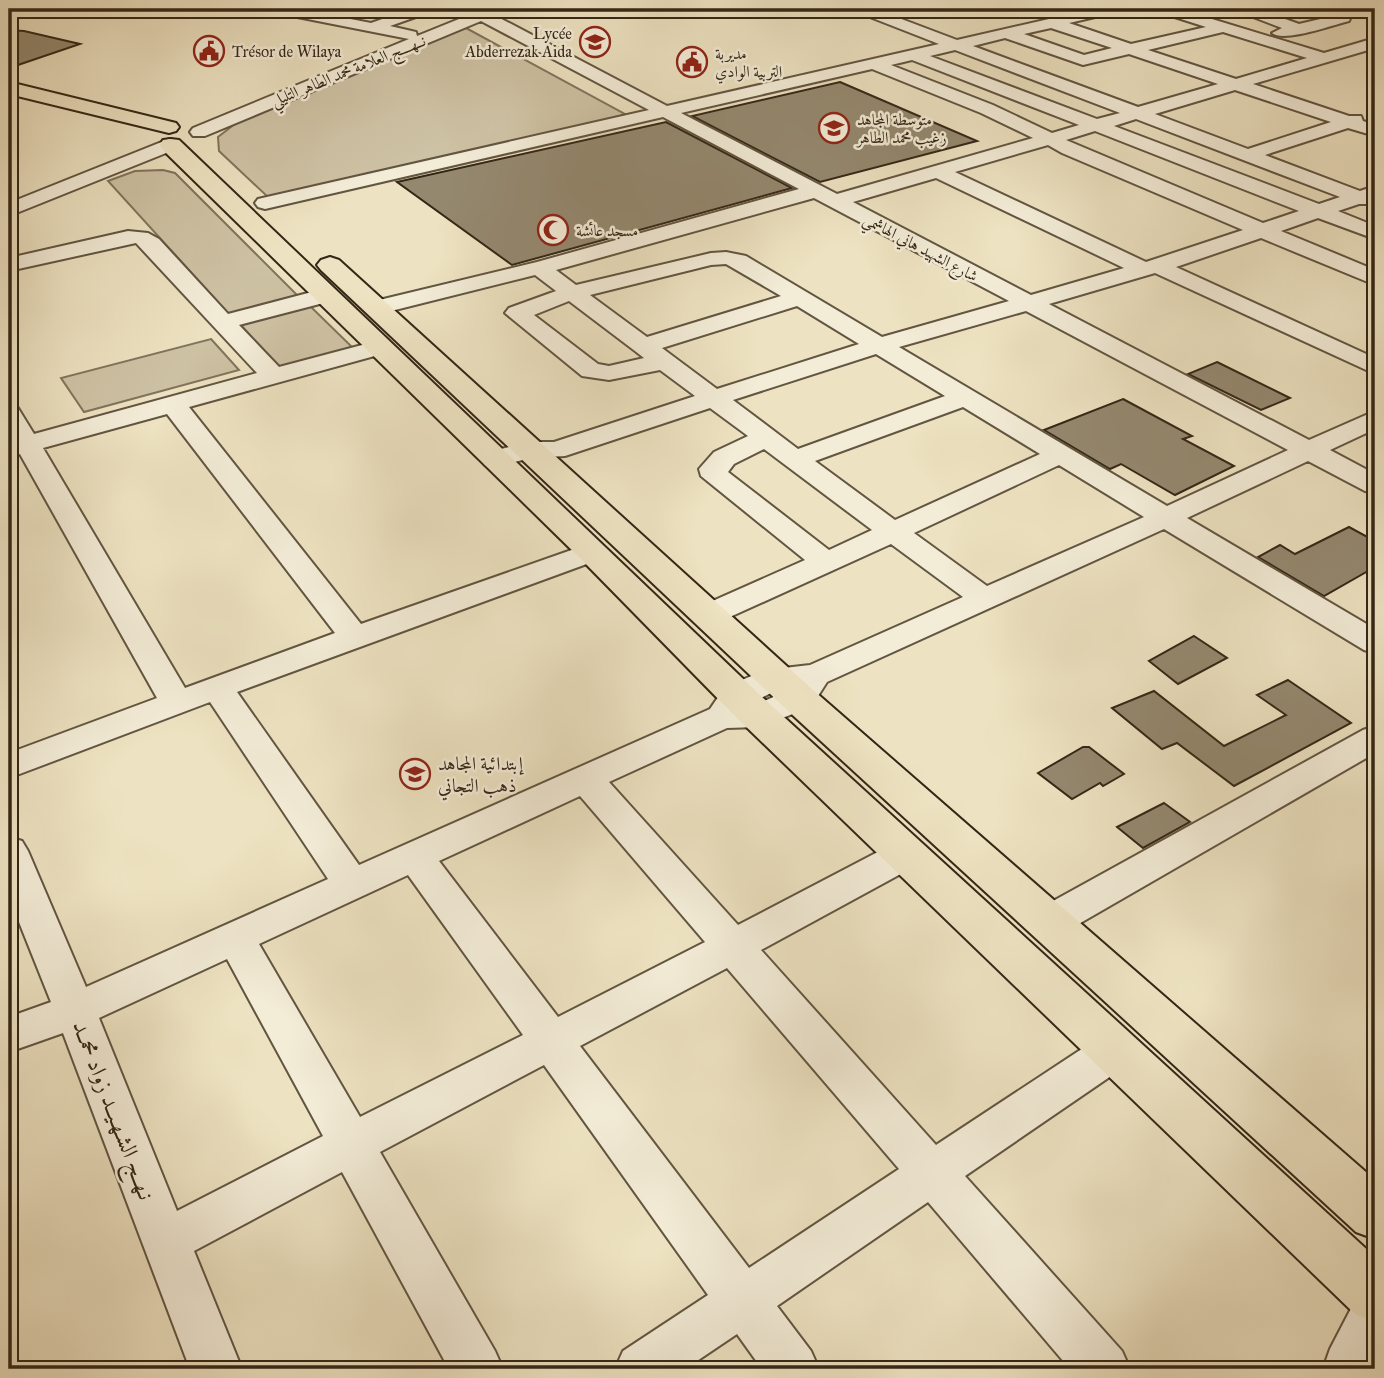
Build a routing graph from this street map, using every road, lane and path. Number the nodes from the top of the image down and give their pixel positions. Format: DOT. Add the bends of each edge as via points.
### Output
graph roads {
  1 [pos="277,9"];
  2 [pos="425,9"];
  3 [pos="863,9"];
  4 [pos="1074,9"];
  5 [pos="1112,9"];
  6 [pos="1247,9"];
  7 [pos="1375,9"];
  8 [pos="300,10"];
  9 [pos="480,11"];
  10 [pos="906,11"];
  11 [pos="1334,13"];
  12 [pos="1090,14"];
  13 [pos="1161,15"];
  14 [pos="881,16"];
  15 [pos="1205,21"];
  16 [pos="1052,23"];
  17 [pos="373,27"];
  18 [pos="1225,27"];
  19 [pos="1297,29"];
  20 [pos="1118,30"];
  21 [pos="1375,31"];
  22 [pos="1006,33"];
  23 [pos="410,35"];
  24 [pos="1092,37"];
  25 [pos="1260,38"];
  26 [pos="1375,43"];
  27 [pos="959,44"];
  28 [pos="1046,47"];
  29 [pos="1132,50"];
  30 [pos="1351,50"];
  31 [pos="914,55"];
  32 [pos="1324,58"];
  33 [pos="1375,60"];
  34 [pos="875,64"];
  35 [pos="1020,66"];
  36 [pos="976,77"];
  37 [pos="1236,84"];
  38 [pos="1070,87"];
  39 [pos="9,88"];
  40 [pos="934,90"];
  41 [pos="1027,98"];
  42 [pos="9,100"];
  43 [pos="987,109"];
  44 [pos="667,112"];
  45 [pos="1136,112"];
  46 [pos="1375,114"];
  47 [pos="1350,122"];
  48 [pos="1094,124"];
  49 [pos="1375,131"];
  50 [pos="171,136"];
  51 [pos="1050,139"];
  52 [pos="1247,155"];
  53 [pos="937,171"];
  54 [pos="9,196"];
  55 [pos="825,196"];
  56 [pos="1369,197"];
  57 [pos="265,203"];
  58 [pos="9,210"];
  59 [pos="1321,212"];
  60 [pos="674,230"];
  61 [pos="1261,231"];
  62 [pos="1375,233"];
  63 [pos="720,258"];
  64 [pos="9,264"];
  65 [pos="539,268"];
  66 [pos="1151,268"];
  67 [pos="1375,278"];
  68 [pos="571,293"];
  69 [pos="327,295"];
  70 [pos="800,298"];
  71 [pos="1031,304"];
  72 [pos="379,307"];
  73 [pos="223,321"];
  74 [pos="879,345"];
  75 [pos="381,347"];
  76 [pos="652,354"];
  77 [pos="1375,367"];
  78 [pos="274,377"];
  79 [pos="716,398"];
  80 [pos="963,398"];
  81 [pos="173,404"];
  82 [pos="9,413"];
  83 [pos="1375,419"];
  84 [pos="765,438"];
  85 [pos="18,447"];
  86 [pos="1306,450"];
  87 [pos="1062,454"];
  88 [pos="527,459"];
  89 [pos="795,459"];
  90 [pos="1375,485"];
  91 [pos="1165,518"];
  92 [pos="893,532"];
  93 [pos="593,552"];
  94 [pos="826,562"];
  95 [pos="985,599"];
  96 [pos="710,614"];
  97 [pos="355,637"];
  98 [pos="1375,643"];
  99 [pos="798,684"];
  100 [pos="217,687"];
  101 [pos="177,703"];
  102 [pos="739,709"];
  103 [pos="1375,738"];
  104 [pos="9,766"];
  105 [pos="586,779"];
  106 [pos="9,851"];
  107 [pos="906,854"];
  108 [pos="415,856"];
  109 [pos="352,884"];
  110 [pos="1049,922"];
  111 [pos="235,937"];
  112 [pos="734,948"];
  113 [pos="75,1010"];
  114 [pos="9,1035"];
  115 [pos="551,1042"];
  116 [pos="1115,1050"];
  117 [pos="351,1143"];
  118 [pos="932,1173"];
  119 [pos="1375,1214"];
  120 [pos="166,1241"];
  121 [pos="1375,1294"];
  122 [pos="742,1300"];
  123 [pos="1375,1314"];
  124 [pos="1356,1364"];
  125 [pos="216,1369"];
  126 [pos="477,1369"];
  127 [pos="640,1369"];
  128 [pos="793,1369"];
  129 [pos="1104,1369"];
  1 -- 8 [label="street"];
  2 -- 17 [label="street"];
  3 -- 14 [label="street"];
  4 -- 12 [label="street"];
  5 -- 12 [label="street"];
  6 -- 15 [label="street"];
  6 -- 19 [label="street"];
  7 -- 11 [label="street"];
  8 -- 17 [label="street"];
  9 -- 23 [label="street, نــهــــج العلامة محمد الطاهر التليلي"];
  9 -- 44 [label="street, شارع الشهيد هاني الهاشمي"];
  9 -- 50 [label="street, نــهــــج العلامة محمد الطاهر التليلي"];
  10 -- 14 [label="street"];
  11 -- 19 [label="street"];
  11 -- 21 [label="street"];
  12 -- 16 [label="street"];
  13 -- 15 [label="street"];
  14 -- 27 [label="street"];
  15 -- 18 [label="street"];
  16 -- 22 [label="street"];
  16 -- 24 [label="street"];
  17 -- 23 [label="street"];
  18 -- 25 [label="street"];
  18 -- 29 [label="street"];
  19 -- 25 [label="street"];
  19 -- 30 [label="street"];
  20 -- 24 [label="street"];
  22 -- 27 [label="street"];
  22 -- 28 [label="street"];
  23 -- 50 [label="street, نــهــــج العلامة محمد الطاهر التليلي"];
  24 -- 28 [label="street"];
  24 -- 29 [label="street"];
  25 -- 32 [label="street"];
  26 -- 30 [label="street"];
  27 -- 31 [label="street"];
  27 -- 35 [label="street"];
  28 -- 29 [label="street" via="1083,60"];
  29 -- 37 [label="street"];
  30 -- 32 [label="street"];
  30 -- 33 [label="street"];
  31 -- 34 [label="street"];
  31 -- 36 [label="street"];
  32 -- 37 [label="street"];
  34 -- 40 [label="street"];
  34 -- 44 [label="street"];
  35 -- 36 [label="street"];
  35 -- 38 [label="street"];
  36 -- 40 [label="street"];
  36 -- 41 [label="street"];
  37 -- 45 [label="street"];
  37 -- 47 [label="street"];
  38 -- 41 [label="street"];
  38 -- 45 [label="street"];
  39 -- 50 [label="main road"];
  40 -- 43 [label="street"];
  41 -- 43 [label="street"];
  41 -- 48 [label="street"];
  42 -- 50 [label="main road"];
  43 -- 51 [label="street"];
  44 -- 55 [label="street, شارع الشهيد هاني الهاشمي"];
  44 -- 57 [label="street"];
  45 -- 48 [label="street"];
  45 -- 52 [label="street"];
  46 -- 47 [label="street"];
  47 -- 49 [label="street"];
  47 -- 52 [label="street"];
  48 -- 51 [label="street"];
  48 -- 59 [label="street"];
  50 -- 54 [label="street, نــهــــج العلامة محمد الطاهر التليلي"];
  50 -- 57 [label="main road"];
  50 -- 58 [label="street, نــهــــج العلامة محمد الطاهر التليلي"];
  50 -- 69 [label="main road"];
  51 -- 53 [label="street"];
  51 -- 61 [label="street"];
  52 -- 56 [label="street"];
  53 -- 55 [label="street"];
  53 -- 66 [label="street"];
  55 -- 60 [label="street"];
  55 -- 71 [label="street, شارع الشهيد هاني الهاشمي"];
  56 -- 59 [label="street"];
  57 -- 72 [label="main road"];
  59 -- 61 [label="street"];
  59 -- 62 [label="street"];
  60 -- 63 [label="street"];
  60 -- 65 [label="street"];
  61 -- 66 [label="street"];
  61 -- 67 [label="street"];
  63 -- 68 [label="street"];
  63 -- 70 [label="street" via="737,261"];
  64 -- 73 [label="street" via="141,237"];
  65 -- 68 [label="street"];
  65 -- 72 [label="street"];
  66 -- 71 [label="street"];
  66 -- 77 [label="street"];
  68 -- 76 [label="street"];
  68 -- 76 [label="street" via="517,314 597,372 609,373"];
  69 -- 73 [label="street"];
  69 -- 75 [label="main road"];
  70 -- 74 [label="street"];
  70 -- 76 [label="street"];
  71 -- 74 [label="street"];
  71 -- 86 [label="street, شارع الشهيد هاني الهاشمي"];
  72 -- 88 [label="main road"];
  73 -- 78 [label="street"];
  74 -- 79 [label="street"];
  74 -- 80 [label="street"];
  75 -- 78 [label="street"];
  75 -- 88 [label="main road"];
  76 -- 79 [label="street"];
  78 -- 81 [label="street"];
  79 -- 84 [label="street"];
  79 -- 88 [label="street"];
  80 -- 87 [label="street"];
  80 -- 89 [label="street"];
  81 -- 85 [label="street"];
  81 -- 97 [label="street"];
  82 -- 85 [label="street"];
  83 -- 86 [label="street"];
  84 -- 89 [label="street"];
  84 -- 94 [label="street" via="724,458 713,470 715,476"];
  85 -- 101 [label="street"];
  86 -- 90 [label="street, شارع الشهيد هاني الهاشمي"];
  86 -- 91 [label="street"];
  87 -- 91 [label="street"];
  87 -- 92 [label="street"];
  88 -- 93 [label="main road"];
  88 -- 96 [label="main road"];
  89 -- 92 [label="street"];
  91 -- 95 [label="street"];
  91 -- 98 [label="street"];
  92 -- 94 [label="street"];
  92 -- 95 [label="street"];
  93 -- 97 [label="street"];
  93 -- 102 [label="main road"];
  94 -- 96 [label="street"];
  95 -- 99 [label="street"];
  96 -- 99 [label="main road"];
  97 -- 100 [label="street"];
  99 -- 102 [label="street"];
  99 -- 110 [label="main road"];
  100 -- 101 [label="street"];
  100 -- 109 [label="street"];
  101 -- 104 [label="street"];
  102 -- 105 [label="street"];
  102 -- 107 [label="main road"];
  103 -- 110 [label="street"];
  105 -- 108 [label="street"];
  105 -- 112 [label="street"];
  106 -- 113 [label="street, نـهــج الشـهـيــد زواد محمــد"];
  107 -- 112 [label="street"];
  107 -- 116 [label="main road"];
  108 -- 109 [label="street"];
  108 -- 115 [label="street"];
  109 -- 111 [label="street"];
  110 -- 119 [label="main road"];
  111 -- 113 [label="street"];
  111 -- 117 [label="street"];
  112 -- 115 [label="street"];
  112 -- 118 [label="street"];
  113 -- 114 [label="street"];
  113 -- 120 [label="street, نـهــج الشـهـيــد زواد محمــد"];
  115 -- 117 [label="street"];
  115 -- 122 [label="street"];
  116 -- 118 [label="street"];
  116 -- 121 [label="main road"];
  117 -- 120 [label="street"];
  117 -- 126 [label="street"];
  118 -- 122 [label="street"];
  118 -- 129 [label="street"];
  120 -- 125 [label="street, نـهــج الشـهـيــد زواد محمــد"];
  122 -- 127 [label="street"];
  122 -- 128 [label="street"];
  123 -- 124 [label="street"];
}
